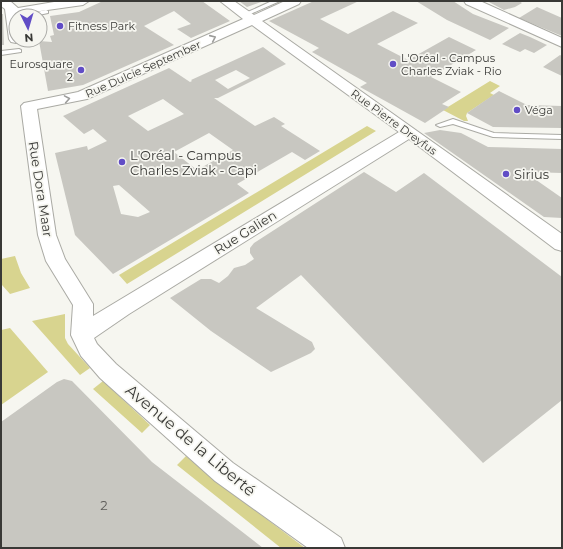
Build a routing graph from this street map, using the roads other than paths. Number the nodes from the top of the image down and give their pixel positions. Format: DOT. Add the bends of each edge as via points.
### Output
graph roads {
  1 [pos="2,1"];
  2 [pos="83,1"];
  3 [pos="226,1"];
  4 [pos="277,1"];
  5 [pos="296,1"];
  6 [pos="470,1"];
  7 [pos="10,8"];
  8 [pos="48,10"];
  9 [pos="248,18"];
  10 [pos="562,43"];
  11 [pos="29,106"];
  12 [pos="440,125"];
  13 [pos="410,132"];
  14 [pos="562,137"];
  15 [pos="539,226"];
  16 [pos="562,227"];
  17 [pos="562,244"];
  18 [pos="82,335"];
  19 [pos="331,548"];
  1 -- 7 [label="street"];
  2 -- 8 [label="street"];
  3 -- 9 [label="street, Rue Pierre Dreyfus"];
  4 -- 9 [label="lane"];
  5 -- 9 [label="street, Rue Dulcie September"];
  6 -- 10 [label="street"];
  11 -- 9 [label="street, Rue Dulcie September, one-way" via="82,96"];
  9 -- 13 [label="street, Rue Pierre Dreyfus"];
  11 -- 18 [label="street, Rue Dora Maar" via="47,235 56,260 82,304"];
  12 -- 14 [label="lane" via="453,121 493,135"];
  13 -- 15 [label="street, Rue Pierre Dreyfus"];
  13 -- 18 [label="street, Rue Galien"];
  15 -- 16 [label="street"];
  15 -- 17 [label="street, Rue Pierre Dreyfus"];
  18 -- 19 [label="street, Avenue de la Liberté" via="89,350 108,371 224,472"];
}
